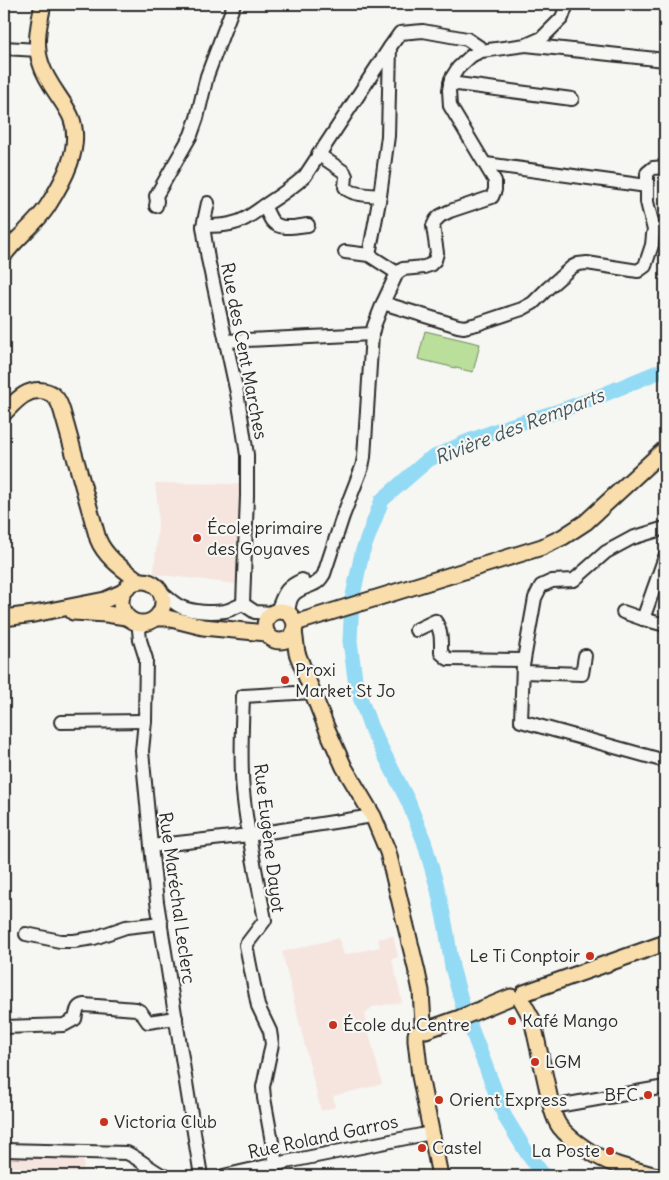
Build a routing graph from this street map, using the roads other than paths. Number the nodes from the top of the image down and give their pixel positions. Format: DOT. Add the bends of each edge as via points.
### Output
graph roads {
  1 [pos="43,4"];
  2 [pos="234,4"];
  3 [pos="567,4"];
  4 [pos="526,45"];
  5 [pos="390,47"];
  6 [pos="4,48"];
  7 [pos="38,50"];
  8 [pos="481,51"];
  9 [pos="665,60"];
  10 [pos="450,83"];
  11 [pos="572,98"];
  12 [pos="318,154"];
  13 [pos="486,164"];
  14 [pos="665,168"];
  15 [pos="647,186"];
  16 [pos="380,196"];
  17 [pos="208,203"];
  18 [pos="156,206"];
  19 [pos="264,206"];
  20 [pos="308,225"];
  21 [pos="203,226"];
  22 [pos="344,252"];
  23 [pos="369,254"];
  24 [pos="4,255"];
  25 [pos="397,273"];
  26 [pos="383,303"];
  27 [pos="372,334"];
  28 [pos="226,341"];
  29 [pos="4,412"];
  30 [pos="665,449"];
  31 [pos="665,528"];
  32 [pos="665,557"];
  33 [pos="112,560"];
  34 [pos="139,581"];
  35 [pos="124,590"];
  36 [pos="162,595"];
  37 [pos="243,604"];
  38 [pos="623,612"];
  39 [pos="34,614"];
  40 [pos="126,617"];
  41 [pos="4,618"];
  42 [pos="157,618"];
  43 [pos="643,619"];
  44 [pos="180,620"];
  45 [pos="279,621"];
  46 [pos="141,624"];
  47 [pos="665,625"];
  48 [pos="416,630"];
  49 [pos="297,652"];
  50 [pos="586,656"];
  51 [pos="523,666"];
  52 [pos="313,692"];
  53 [pos="145,721"];
  54 [pos="60,722"];
  55 [pos="665,761"];
  56 [pos="373,816"];
  57 [pos="249,835"];
  58 [pos="151,846"];
  59 [pos="161,923"];
  60 [pos="26,934"];
  61 [pos="665,943"];
  62 [pos="514,998"];
  63 [pos="176,1018"];
  64 [pos="4,1027"];
  65 [pos="424,1027"];
  66 [pos="665,1087"];
  67 [pos="550,1101"];
  68 [pos="431,1133"];
  69 [pos="4,1150"];
  70 [pos="276,1164"];
  71 [pos="164,1176"];
  72 [pos="201,1176"];
  73 [pos="223,1176"];
  74 [pos="440,1176"];
  75 [pos="657,1176"];
  1 -- 7 [label="main road"];
  2 -- 18 [label="street" via="207,76 191,135 156,196"];
  3 -- 4 [label="street" via="562,18 542,38"];
  4 -- 8 [label="street"];
  4 -- 9 [label="street"];
  5 -- 8 [label="street" via="400,33 423,31 468,38"];
  5 -- 12 [label="street"];
  5 -- 16 [label="street" via="388,136"];
  6 -- 7 [label="street"];
  7 -- 24 [label="main road" via="44,74 70,117 75,144 71,161 47,207"];
  8 -- 10 [label="street" via="458,68"];
  10 -- 11 [label="street"];
  10 -- 13 [label="street" via="450,106"];
  12 -- 16 [label="street" via="344,172 346,190"];
  12 -- 19 [label="street" via="296,185"];
  13 -- 15 [label="street"];
  13 -- 25 [label="street" via="495,181 496,190 492,197 440,216 433,226 435,260 424,268 403,269"];
  14 -- 15 [label="street" via="649,170"];
  15 -- 26 [label="street" via="654,235 644,266 638,271 578,264 533,303 511,314 470,326 458,326"];
  16 -- 23 [label="street"];
  17 -- 21 [label="street"];
  19 -- 20 [label="street" via="278,226"];
  19 -- 21 [label="street" via="229,225"];
  21 -- 28 [label="street, Rue des Cent Marches"];
  22 -- 23 [label="street"];
  23 -- 25 [label="street"];
  25 -- 26 [label="street"];
  26 -- 27 [label="street"];
  27 -- 28 [label="street"];
  27 -- 45 [label="street" via="362,467 324,574 316,584 294,594"];
  28 -- 37 [label="street, Rue des Cent Marches" via="246,455"];
  29 -- 33 [label="main road" via="31,391 48,392 55,397 62,411 98,539"];
  30 -- 45 [label="main road" via="586,522 542,547 320,616"];
  31 -- 51 [label="street" via="632,538 606,552 574,580 552,581 542,586 535,598"];
  32 -- 43 [label="street"];
  33 -- 34 [label="main road"];
  33 -- 35 [label="main road"];
  34 -- 35 [label="main road"];
  34 -- 36 [label="main road" via="152,583"];
  35 -- 39 [label="main road" via="105,600"];
  35 -- 40 [label="main road" via="120,605"];
  36 -- 37 [label="street" via="181,607 204,612 226,611"];
  36 -- 42 [label="main road" via="164,605"];
  36 -- 44 [label="main road"];
  37 -- 45 [label="street"];
  38 -- 43 [label="street"];
  39 -- 40 [label="main road" via="79,612"];
  39 -- 41 [label="main road"];
  40 -- 46 [label="main road"];
  42 -- 44 [label="main road"];
  42 -- 46 [label="main road"];
  43 -- 47 [label="street"];
  44 -- 45 [label="main road" via="203,627 247,631"];
  45 -- 49 [label="main road"];
  45 -- 49 [label="main road" via="271,639"];
  46 -- 53 [label="street, Rue Maréchal Leclerc" via="140,640 146,659"];
  48 -- 51 [label="street" via="434,621 440,631 441,653 448,659"];
  49 -- 52 [label="main road"];
  50 -- 51 [label="street" via="582,674"];
  51 -- 55 [label="street" via="521,721"];
  52 -- 56 [label="main road" via="344,767"];
  52 -- 57 [label="street, Rue Eugène Dayot" via="243,696 241,760"];
  53 -- 54 [label="street"];
  53 -- 58 [label="street, Rue Maréchal Leclerc" via="142,751"];
  56 -- 57 [label="street"];
  56 -- 65 [label="main road" via="388,852 417,972"];
  57 -- 58 [label="street"];
  57 -- 70 [label="street, Rue Eugène Dayot" via="265,920 246,945 258,1006 270,1031 272,1044 263,1087"];
  58 -- 59 [label="street, Rue Maréchal Leclerc"];
  59 -- 60 [label="street" via="126,927 94,938 66,942"];
  59 -- 63 [label="street, Rue Maréchal Leclerc"];
  61 -- 62 [label="main road"];
  62 -- 65 [label="main road"];
  62 -- 67 [label="main road" via="532,1019"];
  63 -- 64 [label="street" via="148,1022 136,1008 84,1005 77,1008 75,1019 64,1025"];
  63 -- 72 [label="street, Rue Maréchal Leclerc"];
  65 -- 68 [label="main road" via="417,1051"];
  66 -- 67 [label="street" via="563,1105"];
  67 -- 75 [label="main road" via="554,1117 571,1138 614,1164"];
  68 -- 70 [label="street, Rue Roland Garros"];
  68 -- 74 [label="main road"];
  69 -- 71 [label="street" via="127,1153"];
  70 -- 73 [label="street, Rue Roland Garros"];
}
